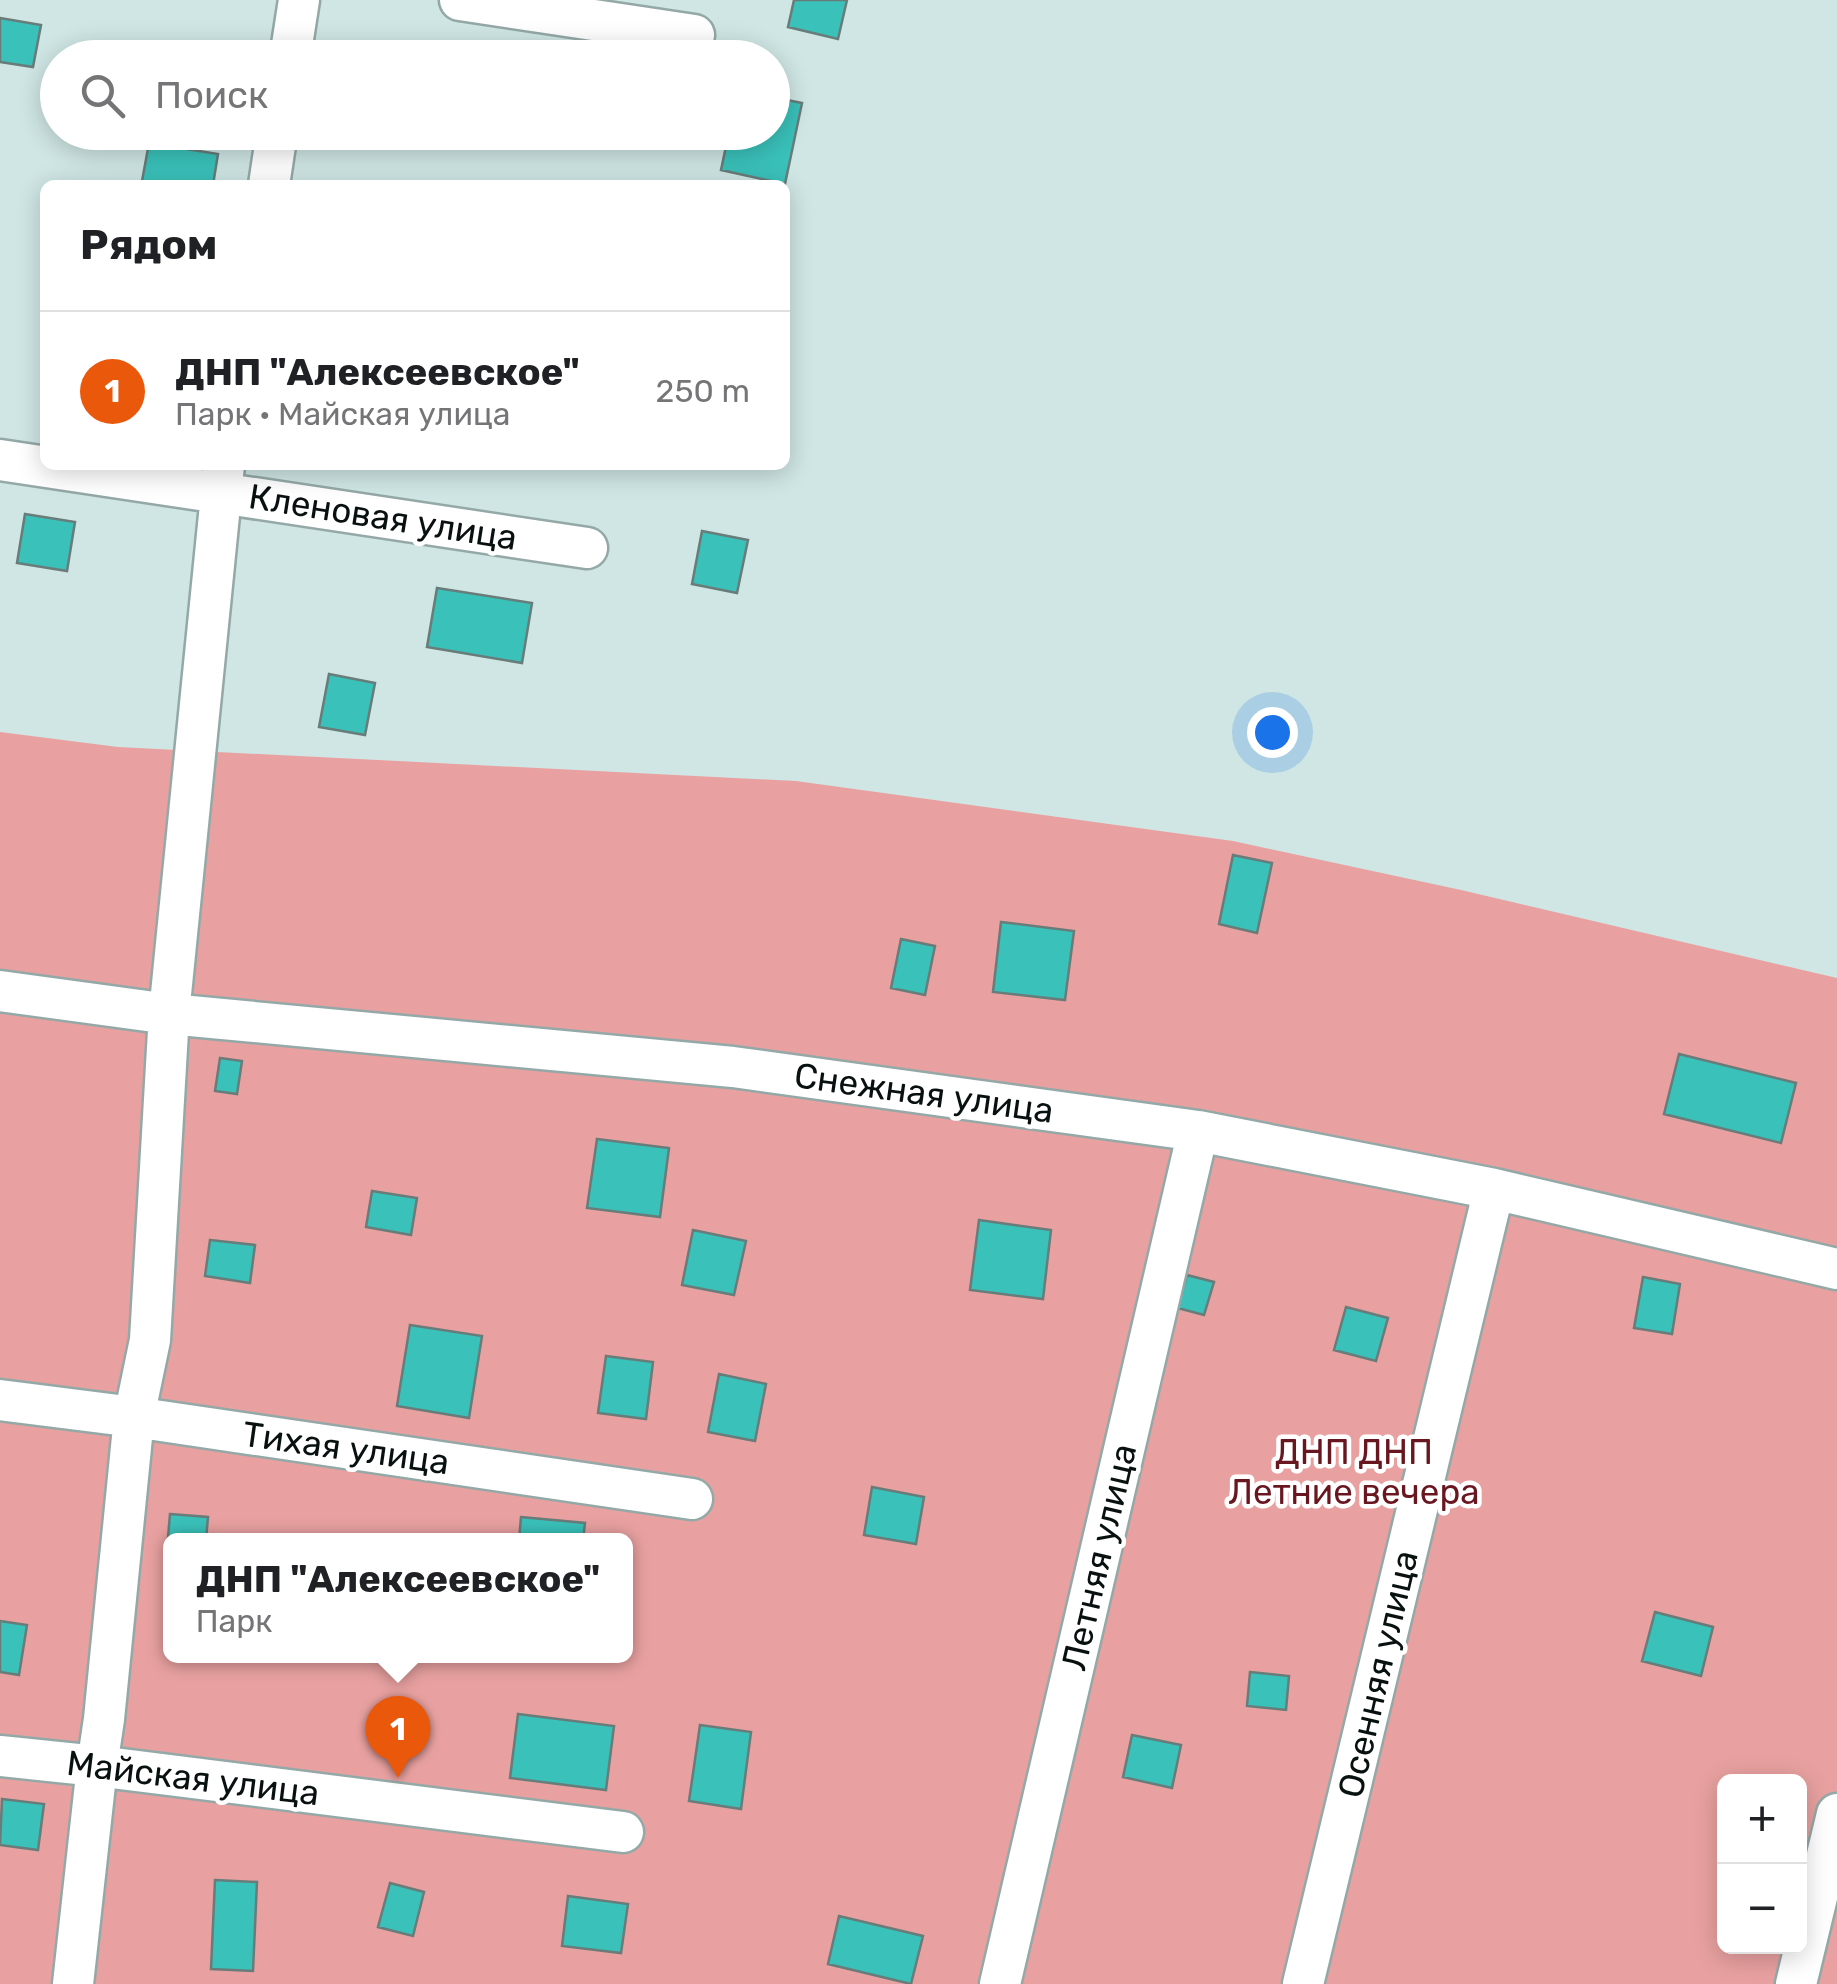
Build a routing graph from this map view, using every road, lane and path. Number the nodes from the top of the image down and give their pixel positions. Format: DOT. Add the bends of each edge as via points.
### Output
graph roads {
  1 [pos="299,0"];
  2 [pos="460,0"];
  3 [pos="694,35"];
  4 [pos="293,40"];
  5 [pos="275,150"];
  6 [pos="270,180"];
  7 [pos="0,460"];
  8 [pos="40,463"];
  9 [pos="117,470"];
  10 [pos="222,479"];
  11 [pos="588,548"];
  12 [pos="0,991"];
  13 [pos="169,1014"];
  14 [pos="1198,1131"];
  15 [pos="1494,1189"];
  16 [pos="1837,1269"];
  17 [pos="0,1400"];
  18 [pos="134,1417"];
  19 [pos="692,1499"];
  20 [pos="0,1756"];
  21 [pos="97,1766"];
  22 [pos="1837,1814"];
  23 [pos="623,1832"];
  24 [pos="73,1984"];
  25 [pos="1000,1984"];
  26 [pos="1304,1984"];
  27 [pos="1796,1984"];
  1 -- 4 [label="street"];
  2 -- 3 [label="street"];
  5 -- 6 [label="street"];
  7 -- 8 [label="street, Кленовая улица"];
  9 -- 10 [label="street, Кленовая улица"];
  10 -- 11 [label="street, Кленовая улица"];
  10 -- 13 [label="street"];
  12 -- 13 [label="street, Снежная улица"];
  13 -- 14 [label="street, Снежная улица" via="733,1067"];
  13 -- 18 [label="street" via="150,1340"];
  14 -- 15 [label="street, Снежная улица"];
  14 -- 25 [label="street, Летняя улица"];
  15 -- 16 [label="street, Снежная улица"];
  15 -- 26 [label="street, Осенняя улица"];
  17 -- 18 [label="street, Тихая улица"];
  18 -- 19 [label="street, Тихая улица"];
  18 -- 21 [label="street"];
  20 -- 21 [label="street, Майская улица"];
  21 -- 23 [label="street, Майская улица"];
  21 -- 24 [label="street"];
  22 -- 27 [label="street"];
}
